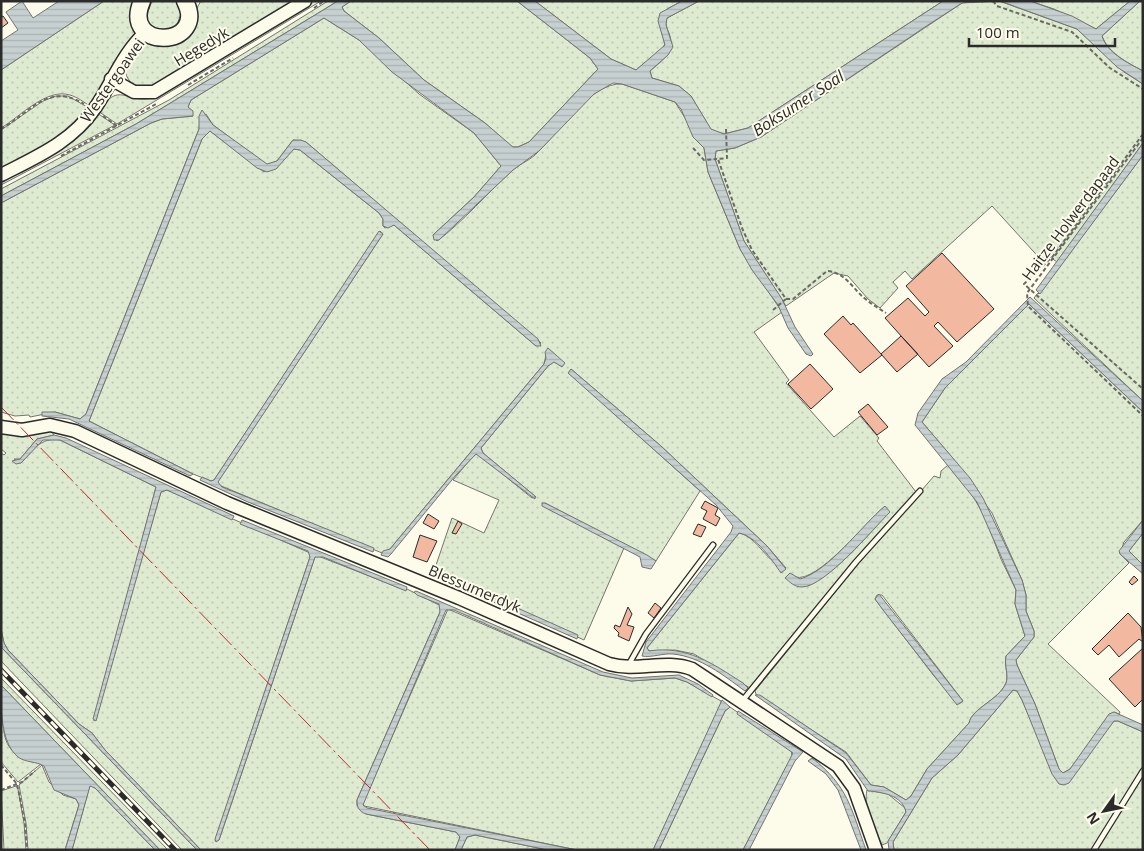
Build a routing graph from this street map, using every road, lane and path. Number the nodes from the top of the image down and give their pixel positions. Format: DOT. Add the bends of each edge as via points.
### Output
graph roads {
  1 [pos="142,1"];
  2 [pos="304,1"];
  3 [pos="993,2"];
  4 [pos="189,4"];
  5 [pos="146,32"];
  6 [pos="111,79"];
  7 [pos="1143,89"];
  8 [pos="90,107"];
  9 [pos="98,112"];
  10 [pos="117,126"];
  11 [pos="1,129"];
  12 [pos="726,129"];
  13 [pos="1143,136"];
  14 [pos="693,148"];
  15 [pos="718,159"];
  16 [pos="1,175"];
  17 [pos="1030,290"];
  18 [pos="786,299"];
  19 [pos="773,310"];
  20 [pos="886,313"];
  21 [pos="1143,389"];
  22 [pos="1143,416"];
  23 [pos="1,428"];
  24 [pos="920,491"];
  25 [pos="713,545"];
  26 [pos="628,668"];
  27 [pos="742,701"];
  28 [pos="1,765"];
  29 [pos="1143,770"];
  30 [pos="35,771"];
  31 [pos="17,784"];
  32 [pos="1,790"];
  33 [pos="27,850"];
  34 [pos="876,850"];
  35 [pos="1094,850"];
  1 -- 5 [label="highway" via="139,20"];
  2 -- 6 [label="street, Hegedyk" via="154,92 134,92"];
  3 -- 7 [label="path" via="1072,32 1110,68"];
  4 -- 5 [label="highway" via="188,22 176,37 163,40"];
  5 -- 6 [label="street, Westergoawei" via="129,49"];
  6 -- 16 [label="street, Westergoawei" via="94,110 68,137 54,148"];
  8 -- 11 [label="path" via="74,98 56,95 42,100"];
  9 -- 10 [label="path"];
  12 -- 15 [label="path" via="727,158"];
  13 -- 17 [label="path, Haitze Holwerdapaad"];
  13 -- 17 [label="path" via="1052,256 1024,284"];
  14 -- 15 [label="path" via="704,160"];
  15 -- 18 [label="path" via="752,250"];
  17 -- 21 [label="path"];
  17 -- 22 [label="path, Haitze Holwerdapaad" via="1027,306"];
  18 -- 19 [label="path"];
  18 -- 20 [label="path" via="793,299 831,271 848,280 863,297"];
  23 -- 26 [label="street, Blessumerdyk" via="22,430 50,425 75,431 227,503 459,598 600,661"];
  24 -- 27 [label="lane" via="856,562"];
  25 -- 26 [label="lane" via="636,648"];
  26 -- 27 [label="street, Blessumerdyk" via="686,667"];
  27 -- 34 [label="street, Blessumerdyk" via="838,766 854,788"];
  28 -- 31 [label="path"];
  29 -- 35 [label="lane"];
  30 -- 31 [label="path"];
  31 -- 32 [label="path"];
  31 -- 33 [label="path"];
}
